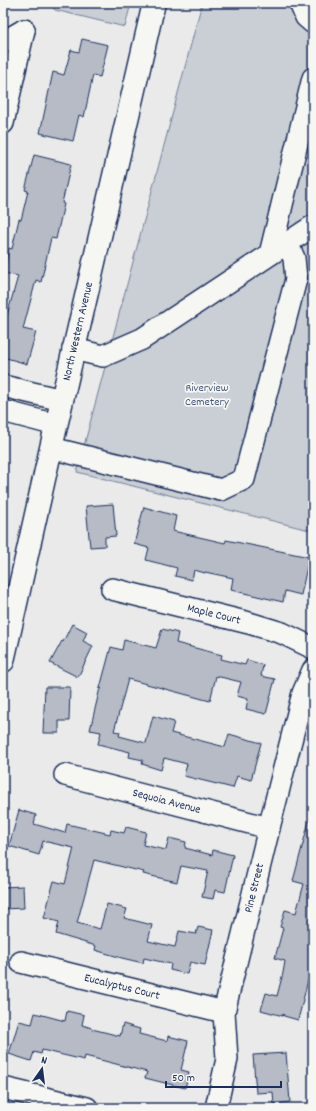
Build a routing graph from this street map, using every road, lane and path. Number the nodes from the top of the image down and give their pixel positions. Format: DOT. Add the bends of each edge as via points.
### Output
graph roads {
  1 [pos="154,3"];
  2 [pos="300,3"];
  3 [pos="313,23"];
  4 [pos="3,42"];
  5 [pos="313,78"];
  6 [pos="3,123"];
  7 [pos="313,226"];
  8 [pos="287,243"];
  9 [pos="270,254"];
  10 [pos="73,349"];
  11 [pos="3,386"];
  12 [pos="62,400"];
  13 [pos="3,411"];
  14 [pos="56,425"];
  15 [pos="51,448"];
  16 [pos="112,589"];
  17 [pos="313,648"];
  18 [pos="3,661"];
  19 [pos="313,670"];
  20 [pos="65,775"];
  21 [pos="269,828"];
  22 [pos="20,962"];
  23 [pos="224,1012"];
  24 [pos="3,1088"];
  25 [pos="87,1108"];
  26 [pos="216,1108"];
  1 -- 10 [label="main road, North Western Avenue"];
  2 -- 3 [label="street" via="306,17"];
  4 -- 6 [label="street" via="24,30"];
  5 -- 9 [label="street"];
  7 -- 8 [label="street"];
  8 -- 9 [label="street"];
  8 -- 15 [label="street" via="294,258 296,278 244,479 222,490"];
  9 -- 10 [label="street" via="142,339 103,356"];
  10 -- 12 [label="main road, North Western Avenue"];
  11 -- 12 [label="street"];
  12 -- 14 [label="main road, North Western Avenue"];
  13 -- 14 [label="street"];
  14 -- 15 [label="main road, North Western Avenue"];
  15 -- 18 [label="main road, North Western Avenue"];
  16 -- 17 [label="street, Maple Court" via="249,623 282,633"];
  19 -- 21 [label="street, Pine Street" via="303,693"];
  20 -- 21 [label="street, Sequoia Avenue"];
  21 -- 23 [label="street, Pine Street"];
  22 -- 23 [label="street, Eucalyptus Court"];
  23 -- 26 [label="street, Pine Street" via="227,1059"];
  24 -- 25 [label="street"];
}
